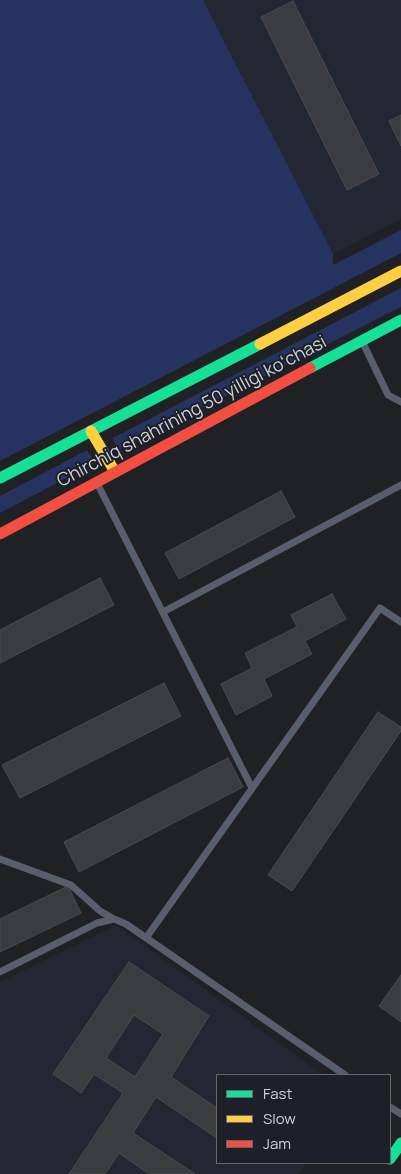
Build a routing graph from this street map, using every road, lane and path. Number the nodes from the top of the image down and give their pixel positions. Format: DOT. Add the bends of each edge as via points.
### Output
graph roads {
  1 [pos="401,271"];
  2 [pos="401,320"];
  3 [pos="362,341"];
  4 [pos="401,402"];
  5 [pos="91,431"];
  6 [pos="115,472"];
  7 [pos="0,478"];
  8 [pos="97,482"];
  9 [pos="401,485"];
  10 [pos="0,534"];
  11 [pos="163,612"];
  12 [pos="401,622"];
  13 [pos="252,788"];
  14 [pos="0,859"];
  15 [pos="114,919"];
  16 [pos="146,938"];
  17 [pos="0,972"];
  18 [pos="344,1074"];
  19 [pos="401,1143"];
  20 [pos="391,1157"];
  1 -- 5 [label="main road, Chirchiq shahrining 50 yilligi koʻchasi"];
  2 -- 3 [label="main road, Chirchiq shahrining 50 yilligi koʻchasi"];
  3 -- 4 [label="lane" via="388,395"];
  3 -- 6 [label="main road, Chirchiq shahrining 50 yilligi koʻchasi"];
  5 -- 6 [label="main road"];
  5 -- 7 [label="main road, Chirchiq shahrining 50 yilligi koʻchasi"];
  6 -- 8 [label="main road, Chirchiq shahrining 50 yilligi koʻchasi"];
  8 -- 10 [label="main road, Chirchiq shahrining 50 yilligi koʻchasi"];
  8 -- 11 [label="lane"];
  9 -- 11 [label="lane"];
  11 -- 13 [label="lane"];
  12 -- 13 [label="lane" via="380,608"];
  13 -- 16 [label="lane"];
  14 -- 15 [label="lane" via="71,885"];
  15 -- 16 [label="lane"];
  15 -- 17 [label="lane" via="97,923"];
  16 -- 18 [label="lane"];
  19 -- 20 [label="main road"];
}
